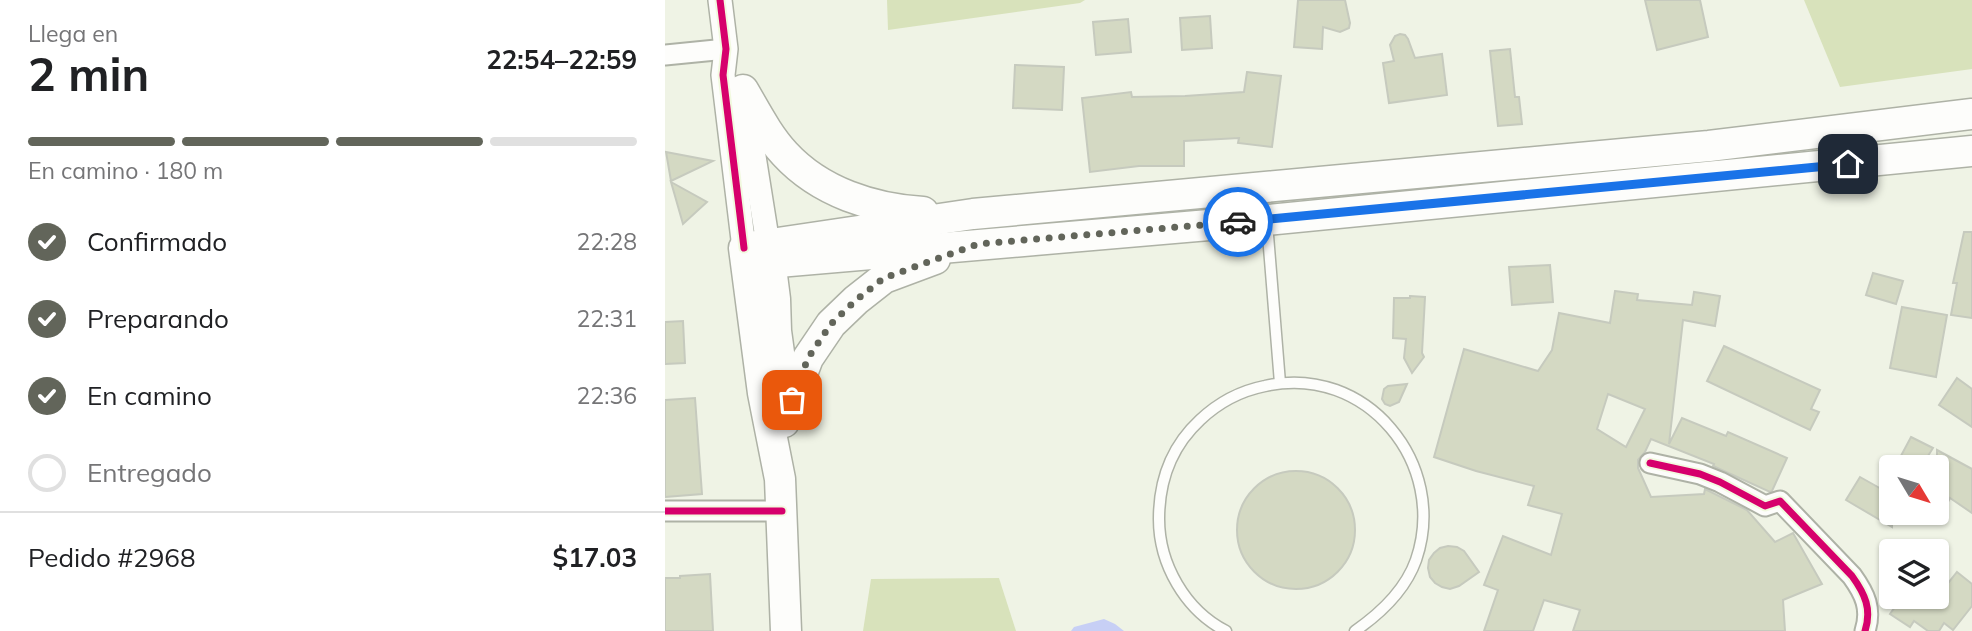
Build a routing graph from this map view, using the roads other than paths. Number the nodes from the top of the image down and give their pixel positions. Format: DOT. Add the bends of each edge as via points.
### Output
graph roads {
  1 [pos="720,0"];
  2 [pos="726,49"];
  3 [pos="665,55"];
  4 [pos="743,90"];
  5 [pos="1972,114"];
  6 [pos="1972,151"];
  7 [pos="973,214"];
  8 [pos="1267,220"];
  9 [pos="978,244"];
  10 [pos="757,255"];
  11 [pos="1280,383"];
  12 [pos="784,422"];
  13 [pos="1650,463"];
  14 [pos="780,479"];
  15 [pos="665,511"];
  16 [pos="782,511"];
  17 [pos="786,631"];
  18 [pos="1226,631"];
  19 [pos="1355,631"];
  20 [pos="1865,631"];
  1 -- 2 [label="street"];
  2 -- 3 [label="street"];
  2 -- 4 [label="street"];
  2 -- 10 [label="street" via="723,75"];
  4 -- 7 [label="main road" via="784,154 828,187 892,208"];
  4 -- 10 [label="street"];
  5 -- 7 [label="main road" via="1709,146"];
  6 -- 8 [label="main road"];
  7 -- 10 [label="main road"];
  8 -- 9 [label="main road"];
  8 -- 11 [label="lane"];
  9 -- 10 [label="main road"];
  9 -- 12 [label="main road" via="884,278 856,300 831,324 808,358"];
  10 -- 12 [label="main road" via="775,299"];
  10 -- 14 [label="main road" via="762,393"];
  11 -- 18 [label="lane" via="1244,390 1213,408 1180,443 1168,464 1159,498 1159,535 1168,569 1187,600"];
  11 -- 19 [label="lane" via="1313,384 1345,393 1373,410 1397,434 1413,463 1423,506 1416,561 1400,590 1378,615"];
  12 -- 14 [label="main road"];
  13 -- 20 [label="street" via="1700,474 1765,506 1780,501 1860,588 1869,605"];
  14 -- 16 [label="main road"];
  15 -- 16 [label="street"];
  16 -- 17 [label="main road"];
}
